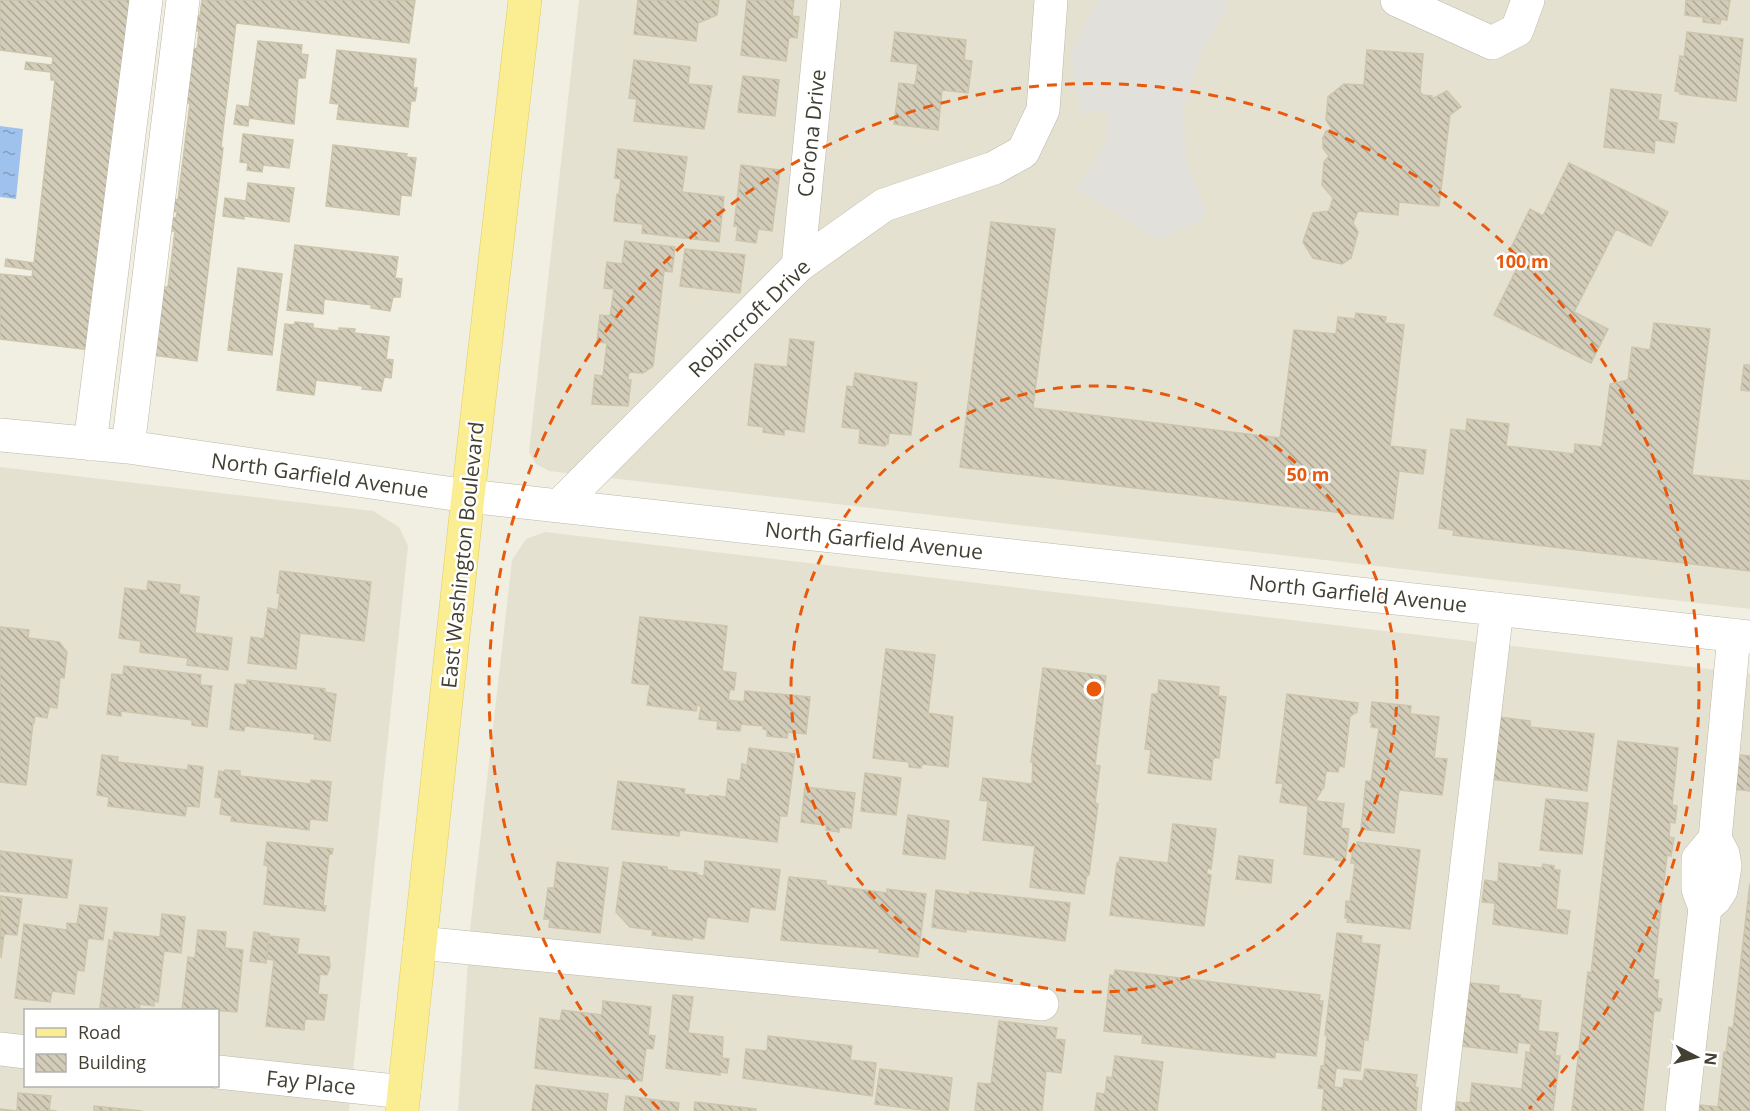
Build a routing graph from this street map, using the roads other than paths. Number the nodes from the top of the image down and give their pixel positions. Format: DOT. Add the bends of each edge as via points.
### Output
graph roads {
  1 [pos="146,0"];
  2 [pos="183,0"];
  3 [pos="525,0"];
  4 [pos="824,0"];
  5 [pos="1052,0"];
  6 [pos="1397,0"];
  7 [pos="1528,0"];
  8 [pos="798,267"];
  9 [pos="0,435"];
  10 [pos="90,444"];
  11 [pos="129,447"];
  12 [pos="468,496"];
  13 [pos="559,506"];
  14 [pos="1497,609"];
  15 [pos="1742,636"];
  16 [pos="420,943"];
  17 [pos="1042,1004"];
  18 [pos="0,1049"];
  19 [pos="24,1052"];
  20 [pos="219,1072"];
  21 [pos="403,1102"];
  22 [pos="1438,1111"];
  23 [pos="1682,1111"];
  1 -- 10 [label="street"];
  2 -- 11 [label="street"];
  3 -- 12 [label="main road, East Washington Boulevard"];
  4 -- 8 [label="street, Corona Drive"];
  5 -- 8 [label="street, Robincroft Drive" via="1043,110 1023,152 994,168 884,205"];
  6 -- 7 [label="street" via="1492,43 1517,30"];
  8 -- 13 [label="street, Robincroft Drive"];
  9 -- 10 [label="street, North Garfield Avenue"];
  10 -- 11 [label="street, North Garfield Avenue"];
  11 -- 12 [label="street, North Garfield Avenue"];
  12 -- 13 [label="street, North Garfield Avenue"];
  12 -- 16 [label="main road, East Washington Boulevard"];
  13 -- 14 [label="street, North Garfield Avenue"];
  14 -- 15 [label="street, North Garfield Avenue"];
  14 -- 22 [label="street"];
  15 -- 23 [label="street" via="1715,839 1698,859 1698,890 1705,908"];
  16 -- 17 [label="street"];
  16 -- 21 [label="main road, East Washington Boulevard"];
  18 -- 19 [label="street"];
  20 -- 21 [label="street, Fay Place"];
}
